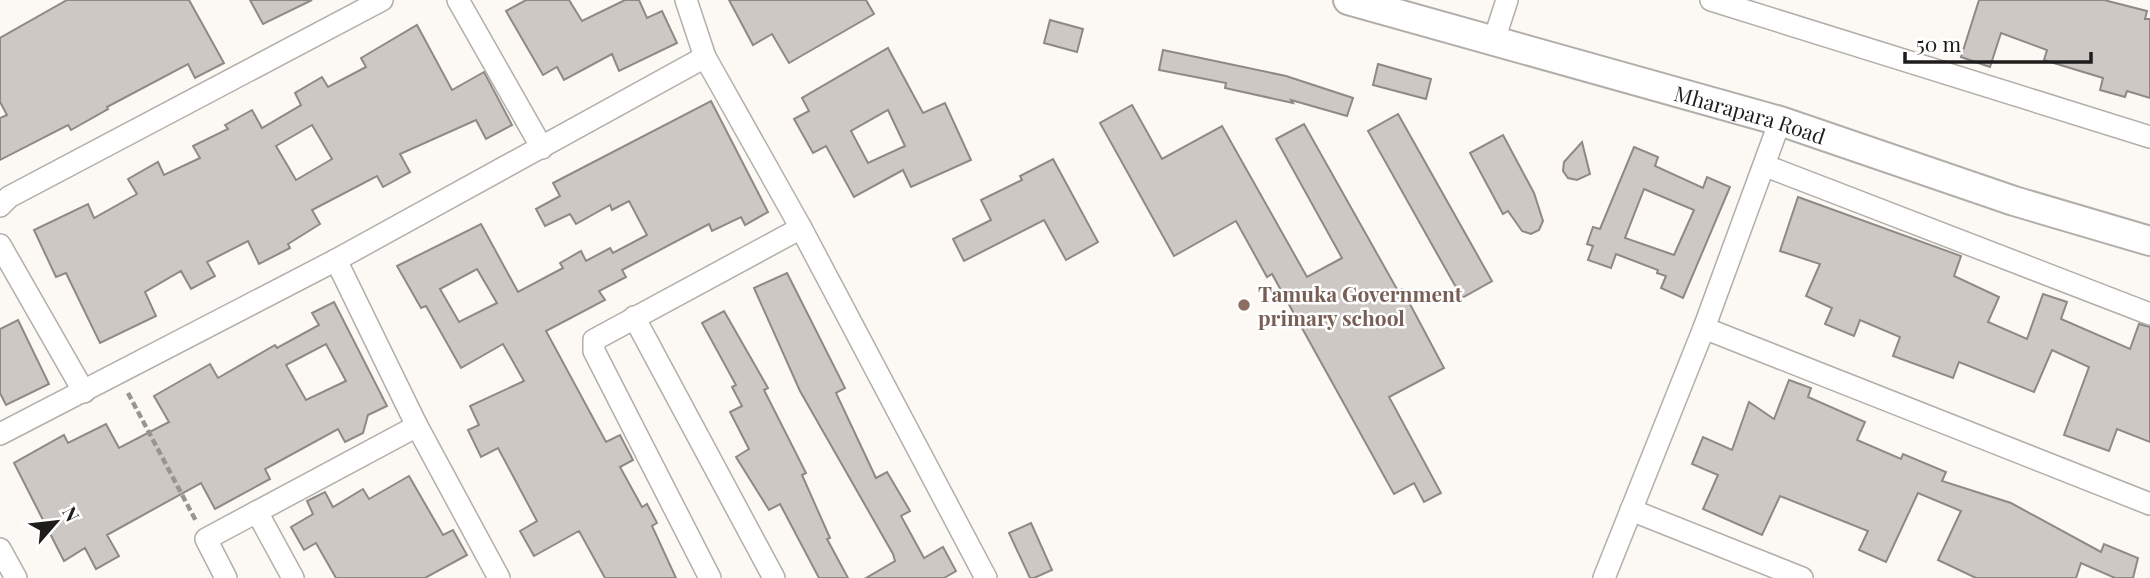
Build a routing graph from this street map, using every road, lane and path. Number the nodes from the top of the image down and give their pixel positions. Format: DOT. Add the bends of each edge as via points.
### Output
graph roads {
  1 [pos="382,0"];
  2 [pos="458,0"];
  3 [pos="686,0"];
  4 [pos="1348,0"];
  5 [pos="1507,0"];
  6 [pos="1711,0"];
  7 [pos="1493,43"];
  8 [pos="705,57"];
  9 [pos="1780,121"];
  10 [pos="2150,138"];
  11 [pos="542,148"];
  12 [pos="1766,166"];
  13 [pos="0,206"];
  14 [pos="801,228"];
  15 [pos="2150,241"];
  16 [pos="0,245"];
  17 [pos="336,260"];
  18 [pos="2150,314"];
  19 [pos="634,317"];
  20 [pos="1704,328"];
  21 [pos="118,373"];
  22 [pos="84,392"];
  23 [pos="417,426"];
  24 [pos="0,434"];
  25 [pos="2150,504"];
  26 [pos="1631,510"];
  27 [pos="257,512"];
  28 [pos="205,540"];
  29 [pos="0,549"];
  30 [pos="16,578"];
  31 [pos="226,578"];
  32 [pos="293,578"];
  33 [pos="499,578"];
  34 [pos="710,578"];
  35 [pos="774,578"];
  36 [pos="986,578"];
  37 [pos="1604,578"];
  38 [pos="1802,578"];
  1 -- 13 [label="street" via="9,197"];
  2 -- 11 [label="street"];
  3 -- 8 [label="street"];
  4 -- 7 [label="main road, Mharapara Road"];
  5 -- 7 [label="street"];
  6 -- 10 [label="street"];
  7 -- 9 [label="main road, Mharapara Road"];
  8 -- 11 [label="street"];
  8 -- 14 [label="street"];
  9 -- 12 [label="street"];
  9 -- 15 [label="main road, Mharapara Road" via="2014,201"];
  11 -- 17 [label="street"];
  12 -- 18 [label="street"];
  12 -- 20 [label="street"];
  14 -- 19 [label="street"];
  14 -- 36 [label="street"];
  16 -- 22 [label="street"];
  17 -- 21 [label="street"];
  17 -- 23 [label="street"];
  19 -- 34 [label="street" via="594,340 594,351"];
  19 -- 35 [label="street"];
  20 -- 25 [label="street"];
  20 -- 26 [label="street"];
  21 -- 22 [label="street"];
  21 -- 28 [label="path"];
  22 -- 24 [label="street"];
  23 -- 27 [label="street"];
  23 -- 33 [label="street"];
  26 -- 37 [label="street"];
  26 -- 38 [label="street"];
  27 -- 28 [label="street"];
  27 -- 32 [label="street"];
  28 -- 31 [label="street"];
  29 -- 30 [label="street"];
}
